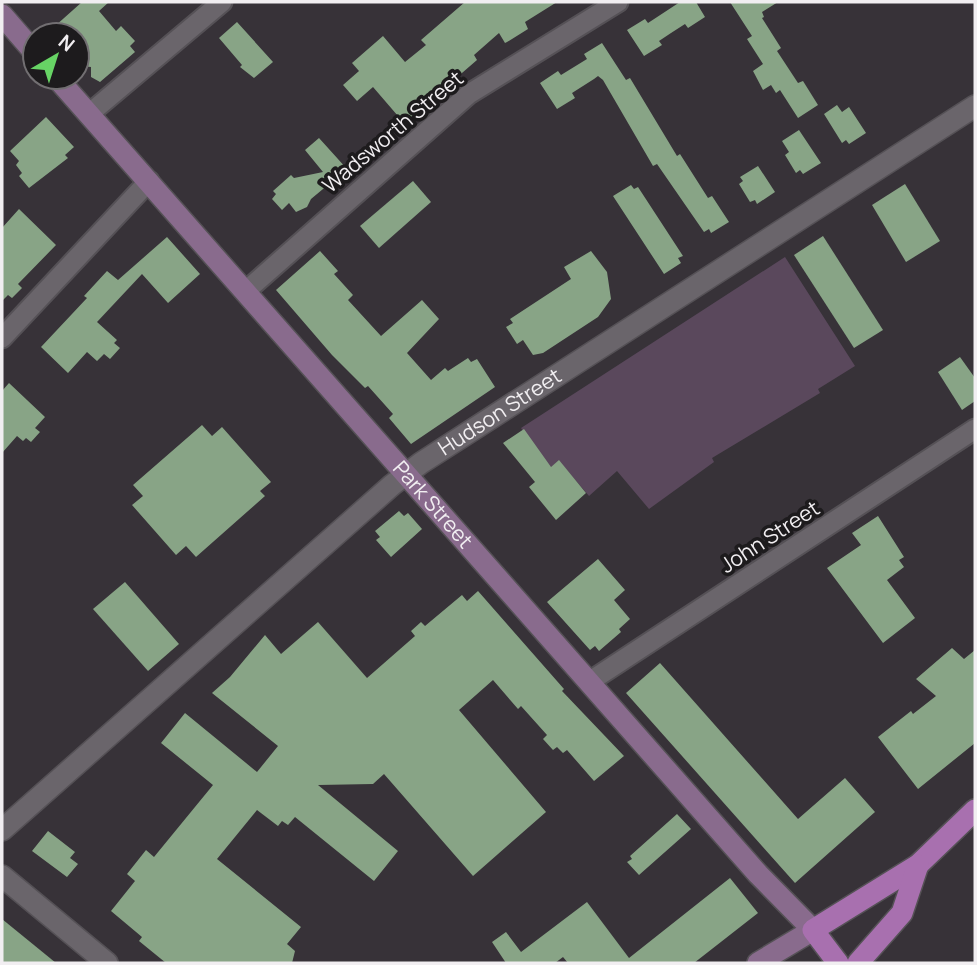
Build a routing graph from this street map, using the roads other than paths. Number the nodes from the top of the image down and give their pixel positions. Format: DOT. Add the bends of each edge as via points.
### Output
graph roads {
  1 [pos="222,2"];
  2 [pos="618,2"];
  3 [pos="2,15"];
  4 [pos="21,37"];
  5 [pos="68,91"];
  6 [pos="975,106"];
  7 [pos="89,114"];
  8 [pos="149,181"];
  9 [pos="246,291"];
  10 [pos="2,338"];
  11 [pos="975,429"];
  12 [pos="406,475"];
  13 [pos="589,682"];
  14 [pos="975,810"];
  15 [pos="2,830"];
  16 [pos="918,865"];
  17 [pos="2,876"];
  18 [pos="813,930"];
  19 [pos="107,963"];
  20 [pos="758,963"];
  21 [pos="838,963"];
  22 [pos="858,963"];
  1 -- 7 [label="street"];
  2 -- 9 [label="street, Wadsworth Street" via="469,94"];
  3 -- 4 [label="main road"];
  5 -- 7 [label="main road, Park Street"];
  6 -- 12 [label="street, Hudson Street"];
  7 -- 8 [label="main road, Park Street"];
  8 -- 9 [label="main road, Park Street"];
  8 -- 10 [label="street"];
  9 -- 12 [label="main road, Park Street"];
  11 -- 13 [label="street, John Street"];
  12 -- 13 [label="main road, Park Street"];
  12 -- 15 [label="street, Hudson Street"];
  13 -- 18 [label="main road, Park Street"];
  14 -- 16 [label="main road"];
  16 -- 18 [label="main road"];
  16 -- 22 [label="main road" via="902,914"];
  17 -- 19 [label="street"];
  18 -- 20 [label="main road"];
  18 -- 21 [label="main road"];
}
